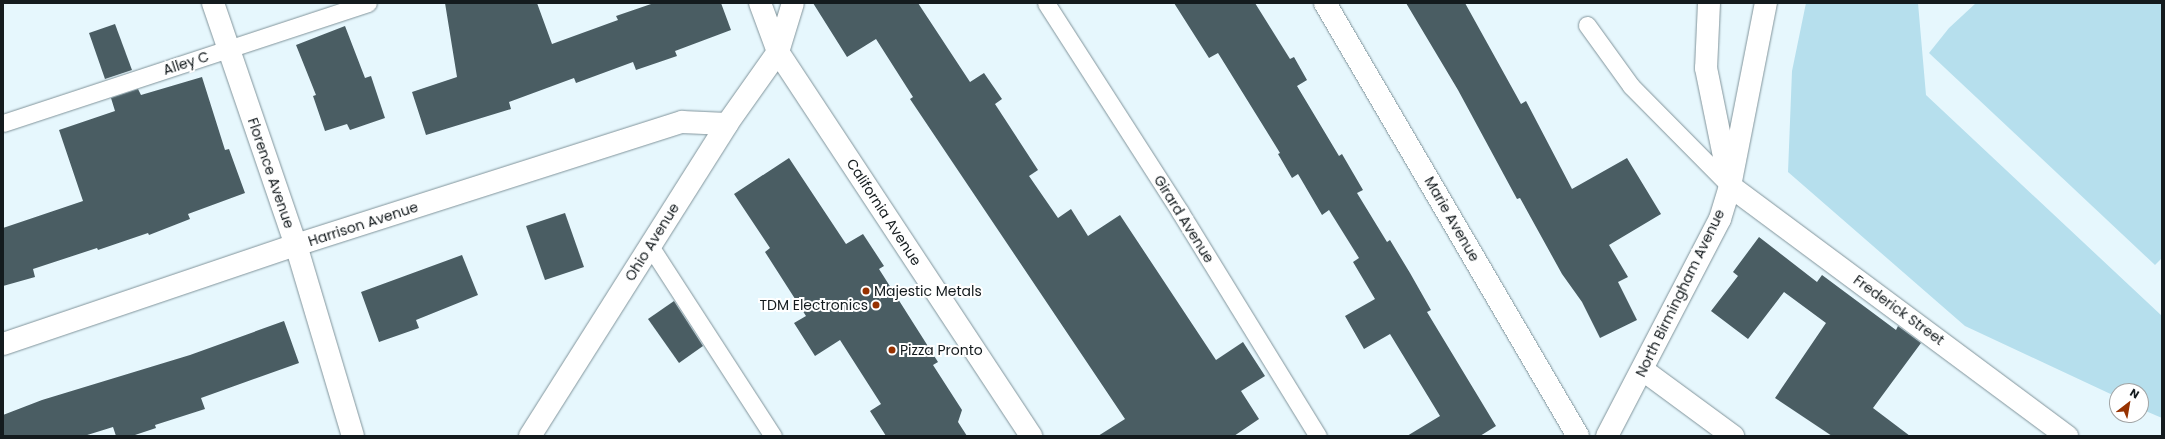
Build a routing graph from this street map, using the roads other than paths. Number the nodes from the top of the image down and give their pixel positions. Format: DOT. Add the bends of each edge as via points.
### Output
graph roads {
  1 [pos="213,3"];
  2 [pos="368,3"];
  3 [pos="760,3"];
  4 [pos="793,3"];
  5 [pos="1046,3"];
  6 [pos="1325,3"];
  7 [pos="1708,3"];
  8 [pos="1766,3"];
  9 [pos="1587,25"];
  10 [pos="228,49"];
  11 [pos="778,52"];
  12 [pos="3,123"];
  13 [pos="727,124"];
  14 [pos="1730,186"];
  15 [pos="296,245"];
  16 [pos="650,246"];
  17 [pos="3,344"];
  18 [pos="1643,370"];
  19 [pos="537,433"];
  20 [pos="353,436"];
  21 [pos="773,436"];
  22 [pos="1031,436"];
  23 [pos="1318,436"];
  24 [pos="1578,436"];
  25 [pos="1607,436"];
  26 [pos="1733,436"];
  27 [pos="2067,436"];
  1 -- 10 [label="street, Florence Avenue"];
  2 -- 10 [label="lane, Alley C"];
  3 -- 11 [label="street, California Avenue"];
  4 -- 11 [label="street, Ohio Avenue"];
  5 -- 23 [label="lane, Girard Avenue" via="1180,212"];
  6 -- 24 [label="street, Marie Avenue"];
  7 -- 14 [label="street" via="1706,68"];
  8 -- 14 [label="street, North Birmingham Avenue"];
  9 -- 14 [label="lane" via="1631,86"];
  10 -- 12 [label="lane, Alley C"];
  10 -- 15 [label="street, Florence Avenue"];
  11 -- 13 [label="street, Ohio Avenue"];
  11 -- 22 [label="street, California Avenue"];
  13 -- 15 [label="street, Harrison Avenue" via="682,122"];
  13 -- 16 [label="street, Ohio Avenue"];
  14 -- 18 [label="street, North Birmingham Avenue" via="1720,219"];
  14 -- 27 [label="street, Frederick Street"];
  15 -- 17 [label="street, Harrison Avenue"];
  15 -- 20 [label="street, Florence Avenue"];
  16 -- 19 [label="street, Ohio Avenue"];
  16 -- 21 [label="lane"];
  18 -- 25 [label="street, North Birmingham Avenue"];
  18 -- 26 [label="street"];
}
